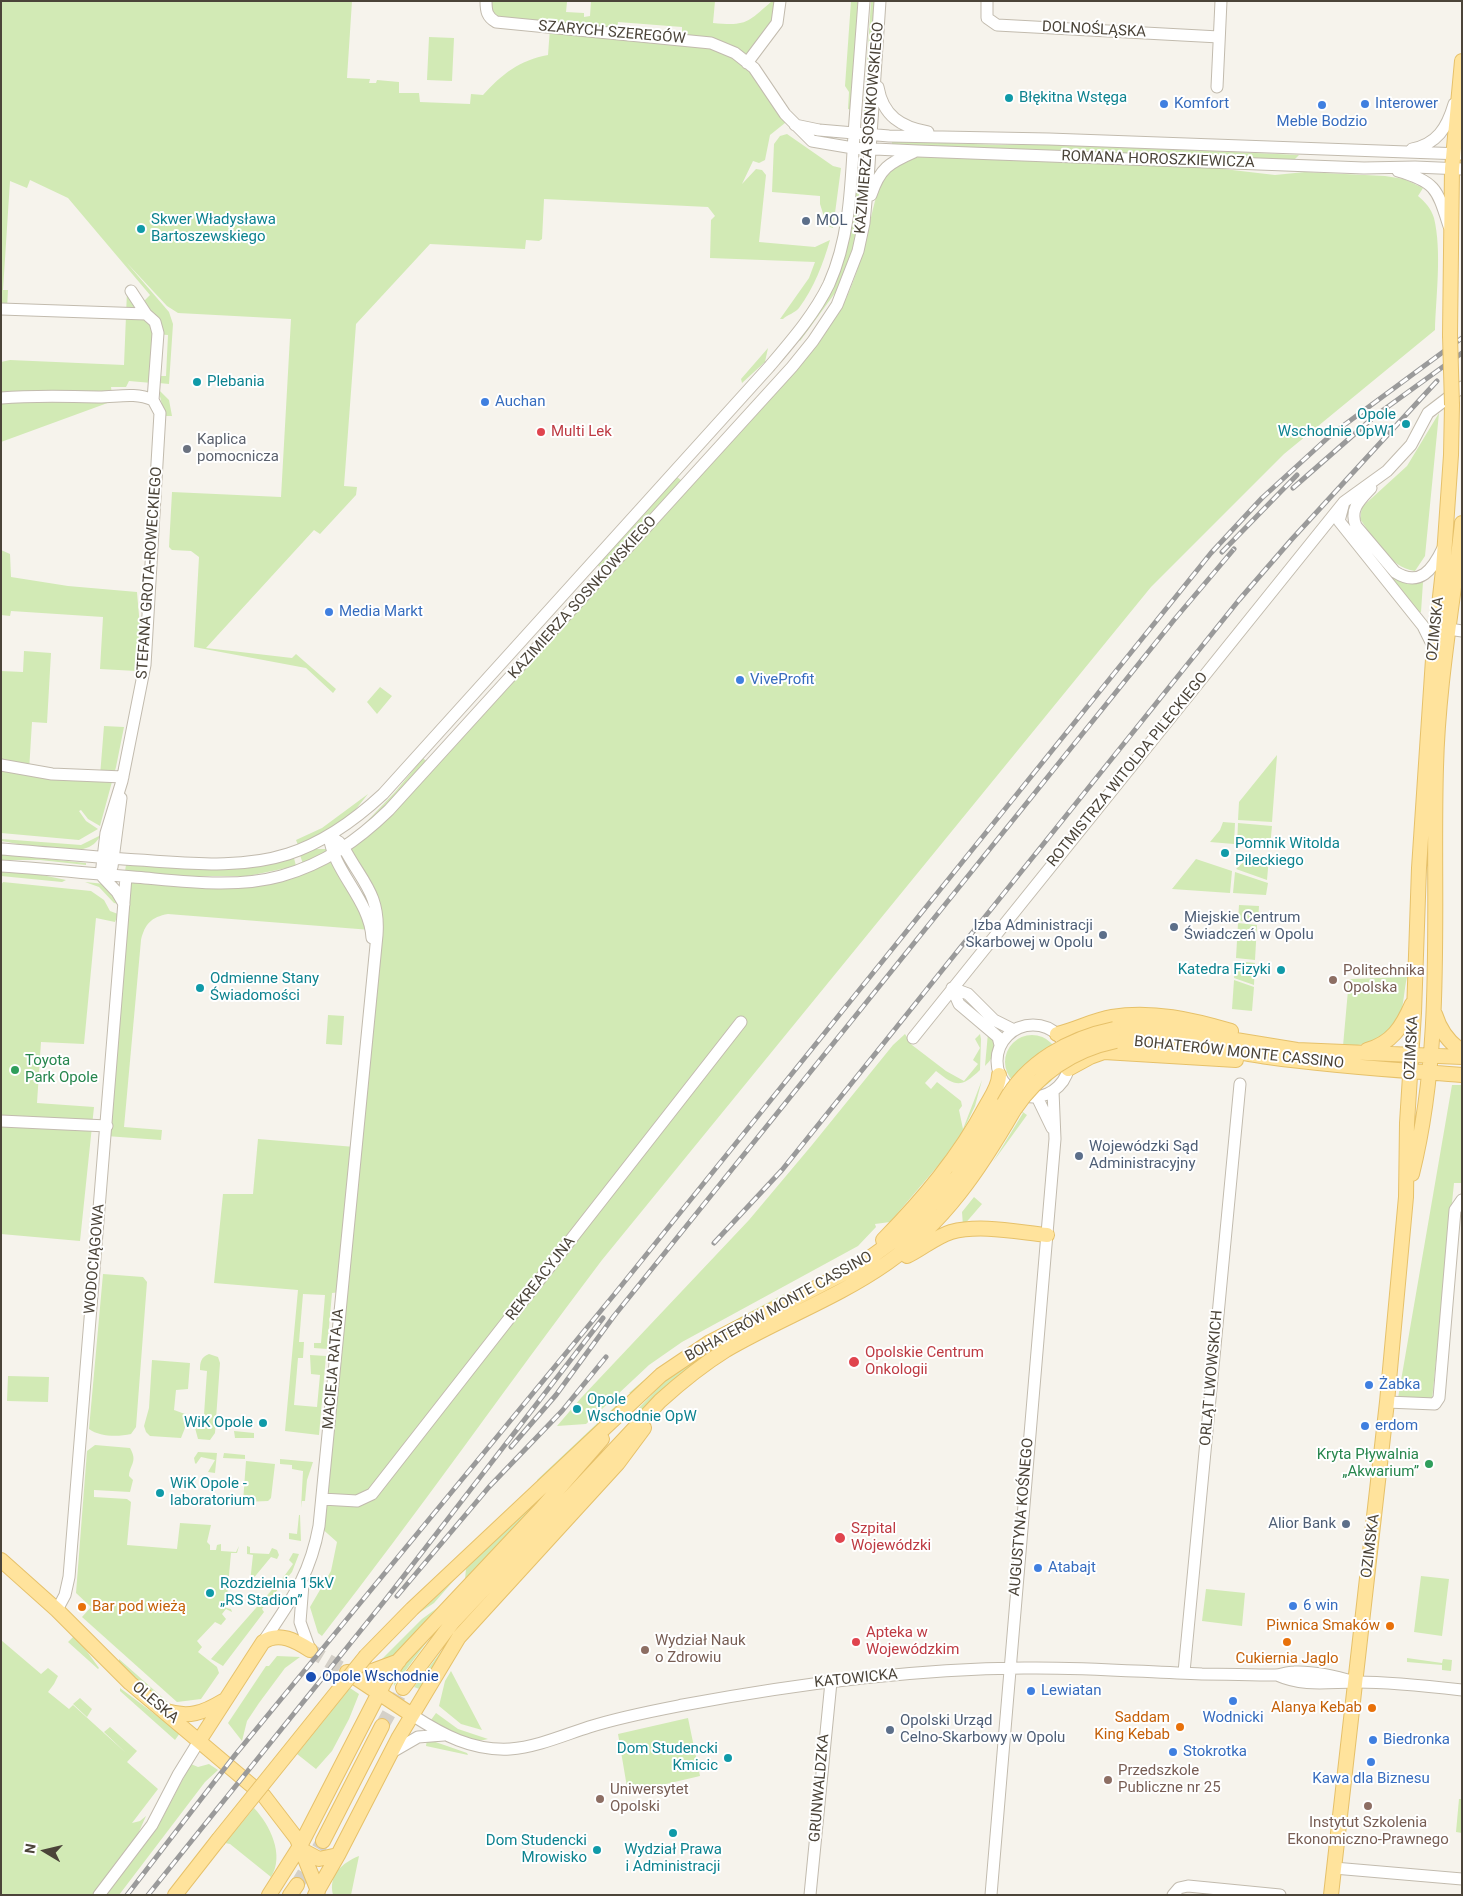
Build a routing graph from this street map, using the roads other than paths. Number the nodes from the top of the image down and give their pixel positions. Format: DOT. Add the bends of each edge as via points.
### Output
graph roads {
  1 [pos="486,1"];
  2 [pos="780,1"];
  3 [pos="864,1"];
  4 [pos="880,1"];
  5 [pos="987,1"];
  6 [pos="1221,1"];
  7 [pos="1219,37"];
  8 [pos="876,56"];
  9 [pos="1462,61"];
  10 [pos="747,62"];
  11 [pos="1217,87"];
  12 [pos="1458,96"];
  13 [pos="795,125"];
  14 [pos="855,132"];
  15 [pos="871,134"];
  16 [pos="952,136"];
  17 [pos="854,148"];
  18 [pos="870,149"];
  19 [pos="918,151"];
  20 [pos="1391,153"];
  21 [pos="1458,154"];
  22 [pos="1389,168"];
  23 [pos="1457,169"];
  24 [pos="864,223"];
  25 [pos="1450,231"];
  26 [pos="131,292"];
  27 [pos="1,309"];
  28 [pos="146,314"];
  29 [pos="1462,387"];
  30 [pos="1,398"];
  31 [pos="153,400"];
  32 [pos="1349,506"];
  33 [pos="1339,521"];
  34 [pos="1462,523"];
  35 [pos="1319,533"];
  36 [pos="1445,543"];
  37 [pos="1455,630"];
  38 [pos="1434,648"];
  39 [pos="1,765"];
  40 [pos="123,779"];
  41 [pos="329,836"];
  42 [pos="1,849"];
  43 [pos="339,852"];
  44 [pos="108,858"];
  45 [pos="1,866"];
  46 [pos="106,876"];
  47 [pos="126,877"];
  48 [pos="124,906"];
  49 [pos="952,988"];
  50 [pos="1415,996"];
  51 [pos="1433,1003"];
  52 [pos="741,1022"];
  53 [pos="1014,1030"];
  54 [pos="1057,1034"];
  55 [pos="912,1038"];
  56 [pos="1000,1045"];
  57 [pos="1462,1051"];
  58 [pos="1279,1053"];
  59 [pos="1360,1053"];
  60 [pos="1412,1054"];
  61 [pos="1430,1055"];
  62 [pos="1462,1057"];
  63 [pos="1068,1069"];
  64 [pos="1411,1071"];
  65 [pos="1429,1072"];
  66 [pos="999,1075"];
  67 [pos="1462,1076"];
  68 [pos="1240,1084"];
  69 [pos="1053,1091"];
  70 [pos="1037,1097"];
  71 [pos="1009,1106"];
  72 [pos="1,1121"];
  73 [pos="107,1126"];
  74 [pos="1056,1139"];
  75 [pos="1406,1197"];
  76 [pos="1462,1200"];
  77 [pos="1047,1235"];
  78 [pos="887,1262"];
  79 [pos="860,1265"];
  80 [pos="673,1389"];
  81 [pos="1388,1402"];
  82 [pos="617,1415"];
  83 [pos="322,1499"];
  84 [pos="1,1560"];
  85 [pos="303,1579"];
  86 [pos="57,1610"];
  87 [pos="262,1642"];
  88 [pos="310,1650"];
  89 [pos="399,1660"];
  90 [pos="1009,1668"];
  91 [pos="1184,1672"];
  92 [pos="831,1682"];
  93 [pos="1355,1682"];
  94 [pos="403,1688"];
  95 [pos="1462,1690"];
  96 [pos="380,1695"];
  97 [pos="223,1701"];
  98 [pos="165,1711"];
  99 [pos="412,1715"];
  100 [pos="382,1726"];
  101 [pos="444,1735"];
  102 [pos="200,1741"];
  103 [pos="390,1753"];
  104 [pos="323,1841"];
  105 [pos="301,1848"];
  106 [pos="338,1855"];
  107 [pos="1334,1868"];
  108 [pos="1462,1879"];
  109 [pos="318,1893"];
  110 [pos="99,1895"];
  111 [pos="175,1895"];
  112 [pos="269,1895"];
  113 [pos="810,1895"];
  114 [pos="991,1895"];
  115 [pos="1173,1895"];
  116 [pos="1280,1895"];
  117 [pos="1331,1895"];
  1 -- 10 [label="street, SZARYCH SZEREGÓW" via="486,11 496,22 706,41"];
  2 -- 10 [label="street" via="777,24"];
  3 -- 14 [label="street, KAZIMIERZA SOSNKOWSKIEGO"];
  4 -- 8 [label="street, KAZIMIERZA SOSNKOWSKIEGO"];
  5 -- 7 [label="street, DOLNOŚLĄSKA" via="987,18 997,24"];
  6 -- 7 [label="street"];
  7 -- 11 [label="street"];
  8 -- 15 [label="street, KAZIMIERZA SOSNKOWSKIEGO"];
  8 -- 16 [label="street" via="879,95 887,112 904,126"];
  9 -- 12 [label="main road, OZIMSKA"];
  10 -- 13 [label="street, SZARYCH SZEREGÓW"];
  12 -- 20 [label="street" via="1447,125 1434,142"];
  12 -- 21 [label="main road, OZIMSKA"];
  13 -- 14 [label="street"];
  13 -- 17 [label="street, SZARYCH SZEREGÓW" via="812,141"];
  14 -- 15 [label="street, ROMANA HOROSZKIEWICZA"];
  14 -- 17 [label="street, KAZIMIERZA SOSNKOWSKIEGO"];
  15 -- 16 [label="street, ROMANA HOROSZKIEWICZA"];
  15 -- 18 [label="street, KAZIMIERZA SOSNKOWSKIEGO"];
  16 -- 20 [label="street, ROMANA HOROSZKIEWICZA"];
  17 -- 18 [label="street, ROMANA HOROSZKIEWICZA"];
  17 -- 41 [label="street, KAZIMIERZA SOSNKOWSKIEGO" via="843,244 828,285 796,335 383,794"];
  18 -- 19 [label="street, ROMANA HOROSZKIEWICZA"];
  18 -- 24 [label="street, KAZIMIERZA SOSNKOWSKIEGO"];
  19 -- 22 [label="street, ROMANA HOROSZKIEWICZA"];
  19 -- 24 [label="street" via="893,161 883,170 873,188"];
  20 -- 21 [label="street, ROMANA HOROSZKIEWICZA"];
  21 -- 23 [label="main road, OZIMSKA"];
  22 -- 23 [label="street, ROMANA HOROSZKIEWICZA"];
  22 -- 25 [label="street" via="1415,176 1434,188"];
  23 -- 25 [label="main road, OZIMSKA"];
  24 -- 43 [label="street, KAZIMIERZA SOSNKOWSKIEGO" via="856,259 842,295 814,341 400,800 360,838"];
  25 -- 36 [label="main road, OZIMSKA, bridge" via="1452,405"];
  26 -- 28 [label="street, STEFANA GROTA-ROWECKIEGO"];
  27 -- 28 [label="street"];
  28 -- 31 [label="street, STEFANA GROTA-ROWECKIEGO" via="155,322 158,333"];
  29 -- 32 [label="street, ROTMISTRZA WITOLDA PILECKIEGO" via="1428,413 1411,445"];
  30 -- 31 [label="street" via="48,394 137,396"];
  31 -- 40 [label="street, STEFANA GROTA-ROWECKIEGO" via="160,418 145,665"];
  32 -- 33 [label="street"];
  32 -- 35 [label="street, ROTMISTRZA WITOLDA PILECKIEGO"];
  32 -- 36 [label="street" via="1356,526 1390,567 1403,576 1427,573 1433,568"];
  33 -- 35 [label="street"];
  33 -- 38 [label="street" via="1423,626"];
  34 -- 37 [label="main road, OZIMSKA"];
  35 -- 49 [label="street, ROTMISTRZA WITOLDA PILECKIEGO"];
  36 -- 38 [label="main road, OZIMSKA"];
  37 -- 51 [label="main road, OZIMSKA" via="1440,702 1436,765"];
  38 -- 50 [label="main road, OZIMSKA" via="1418,868"];
  39 -- 40 [label="street" via="52,774"];
  40 -- 44 [label="street, STEFANA GROTA-ROWECKIEGO" via="106,833"];
  41 -- 43 [label="street, MACIEJA RATAJA" via="339,842"];
  41 -- 44 [label="street, KAZIMIERZA SOSNKOWSKIEGO" via="288,854 249,863 196,864"];
  42 -- 44 [label="street, KAZIMIERZA SOSNKOWSKIEGO"];
  43 -- 47 [label="street, KAZIMIERZA SOSNKOWSKIEGO" via="281,876 256,881 183,882"];
  43 -- 83 [label="street, MACIEJA RATAJA" via="376,903 378,925"];
  44 -- 46 [label="street, STEFANA GROTA-ROWECKIEGO"];
  45 -- 46 [label="street, KAZIMIERZA SOSNKOWSKIEGO"];
  46 -- 47 [label="street, KAZIMIERZA SOSNKOWSKIEGO"];
  46 -- 48 [label="street"];
  47 -- 48 [label="street, WODOCIĄGOWA"];
  48 -- 73 [label="street, WODOCIĄGOWA"];
  49 -- 53 [label="street" via="968,994 994,1020"];
  49 -- 55 [label="street, ROTMISTRZA WITOLDA PILECKIEGO"];
  49 -- 56 [label="street" via="959,1004 998,1038"];
  50 -- 59 [label="main road" via="1393,1036"];
  50 -- 60 [label="main road, OZIMSKA"];
  51 -- 57 [label="main road" via="1442,1032 1453,1046"];
  51 -- 61 [label="main road, OZIMSKA"];
  52 -- 83 [label="street, REKREACYJNA" via="372,1494 357,1501"];
  53 -- 54 [label="street" via="1031,1025"];
  53 -- 56 [label="street"];
  54 -- 58 [label="main road" via="1112,1017 1164,1016 1199,1022"];
  54 -- 63 [label="street" via="1068,1054"];
  56 -- 66 [label="street" via="996,1060"];
  58 -- 59 [label="main road, BOHATERÓW MONTE CASSINO"];
  58 -- 63 [label="main road" via="1230,1060 1114,1052 1090,1057"];
  58 -- 64 [label="main road, BOHATERÓW MONTE CASSINO"];
  58 -- 71 [label="main road, BOHATERÓW MONTE CASSINO, bridge" via="1115,1035 1053,1068"];
  59 -- 60 [label="main road, BOHATERÓW MONTE CASSINO"];
  60 -- 61 [label="main road, BOHATERÓW MONTE CASSINO"];
  60 -- 64 [label="main road, OZIMSKA"];
  61 -- 62 [label="main road, BOHATERÓW MONTE CASSINO"];
  61 -- 65 [label="main road, OZIMSKA"];
  63 -- 69 [label="street" via="1065,1078"];
  64 -- 65 [label="main road, BOHATERÓW MONTE CASSINO"];
  64 -- 75 [label="main road, OZIMSKA"];
  65 -- 67 [label="main road, BOHATERÓW MONTE CASSINO"];
  65 -- 75 [label="main road, OZIMSKA" via="1424,1128"];
  66 -- 70 [label="street" via="1014,1093"];
  66 -- 79 [label="main road" via="997,1086 977,1124 950,1166"];
  68 -- 91 [label="street, ORLĄT LWOWSKICH"];
  69 -- 70 [label="street"];
  69 -- 74 [label="street, AUGUSTYNA KOŚNEGO"];
  70 -- 74 [label="street, AUGUSTYNA KOŚNEGO"];
  71 -- 78 [label="main road, BOHATERÓW MONTE CASSINO" via="979,1168 951,1205 928,1229"];
  71 -- 79 [label="main road, BOHATERÓW MONTE CASSINO" via="943,1195 908,1230"];
  72 -- 73 [label="street"];
  73 -- 86 [label="street, WODOCIĄGOWA" via="69,1577"];
  74 -- 77 [label="street, AUGUSTYNA KOŚNEGO"];
  75 -- 81 [label="main road, OZIMSKA"];
  76 -- 81 [label="street" via="1456,1210 1439,1398 1435,1404"];
  77 -- 78 [label="main road" via="960,1230 908,1256"];
  77 -- 90 [label="street, AUGUSTYNA KOŚNEGO"];
  78 -- 80 [label="main road, BOHATERÓW MONTE CASSINO" via="854,1284 726,1351"];
  79 -- 82 [label="main road, BOHATERÓW MONTE CASSINO" via="695,1351 661,1375"];
  80 -- 94 [label="main road" via="465,1609 434,1644"];
  80 -- 99 [label="main road" via="618,1463 469,1624 442,1662"];
  81 -- 93 [label="main road, OZIMSKA"];
  82 -- 89 [label="main road" via="581,1465"];
  82 -- 111 [label="main road, BOHATERÓW MONTE CASSINO, bridge" via="366,1656"];
  83 -- 85 [label="street, MACIEJA RATAJA" via="315,1550"];
  84 -- 86 [label="main road, OLESKA"];
  85 -- 87 [label="street, MACIEJA RATAJA"];
  85 -- 88 [label="street" via="300,1622"];
  86 -- 98 [label="main road, OLESKA" via="130,1683"];
  87 -- 88 [label="main road" via="272,1637 284,1637"];
  87 -- 97 [label="main road, MACIEJA RATAJA"];
  89 -- 96 [label="main road"];
  89 -- 96 [label="main road" via="372,1671 347,1672"];
  90 -- 91 [label="street, KATOWICKA"];
  90 -- 92 [label="street, KATOWICKA"];
  90 -- 114 [label="street, AUGUSTYNA KOŚNEGO"];
  91 -- 93 [label="street, KATOWICKA" via="1277,1675 1290,1681 1328,1685"];
  92 -- 101 [label="street, KATOWICKA" via="641,1713 511,1749 479,1747"];
  92 -- 113 [label="street, GRUNWALDZKA"];
  93 -- 95 [label="street, KATOWICKA"];
  93 -- 107 [label="main road, OZIMSKA"];
  96 -- 99 [label="main road"];
  96 -- 105 [label="main road"];
  97 -- 98 [label="main road" via="198,1714 181,1715"];
  97 -- 102 [label="main road, MACIEJA RATAJA"];
  98 -- 102 [label="main road, OLESKA"];
  99 -- 101 [label="street"];
  99 -- 103 [label="main road"];
  100 -- 104 [label="main road"];
  101 -- 103 [label="street" via="418,1737"];
  102 -- 105 [label="main road, OLESKA" via="264,1796 285,1821"];
  102 -- 110 [label="street" via="152,1825"];
  103 -- 106 [label="main road"];
  105 -- 106 [label="main road" via="319,1859"];
  105 -- 109 [label="main road, OLESKA"];
  105 -- 112 [label="main road"];
  106 -- 109 [label="main road"];
  107 -- 108 [label="street"];
  107 -- 117 [label="main road, OZIMSKA"];
  115 -- 116 [label="street" via="1183,1886"];
}
